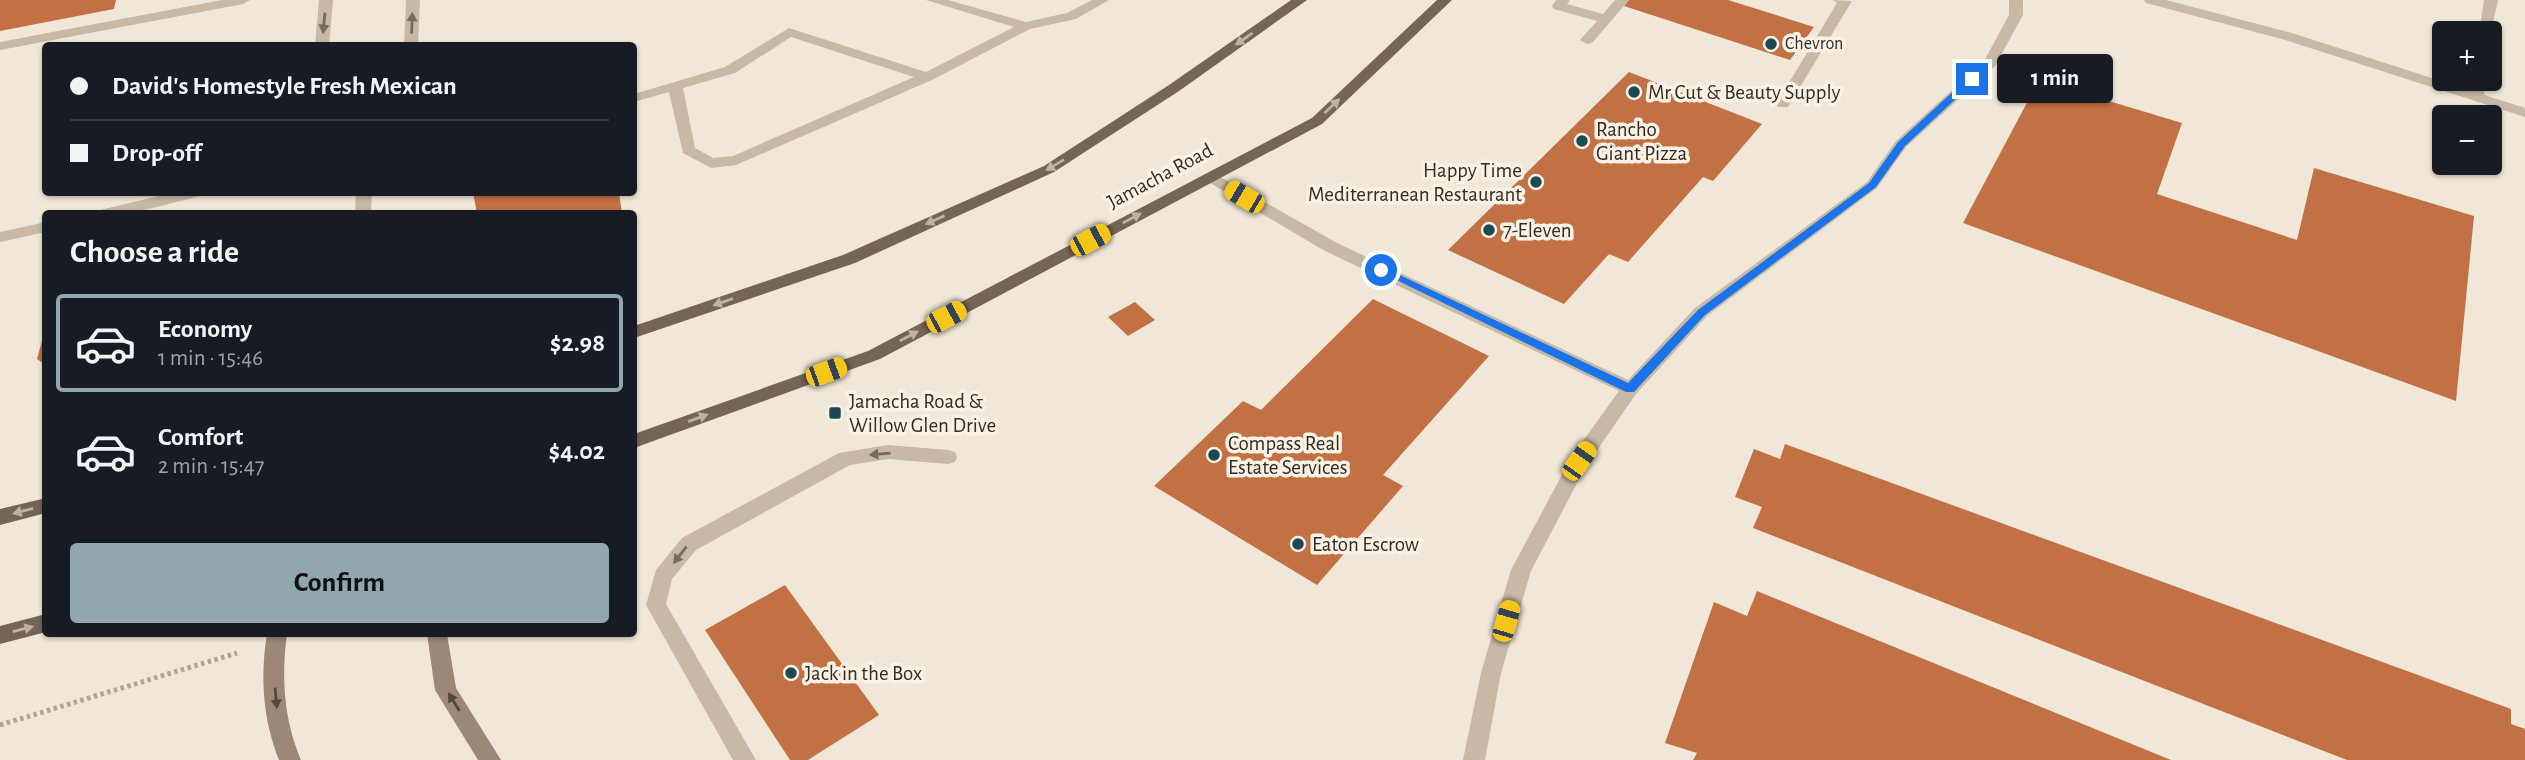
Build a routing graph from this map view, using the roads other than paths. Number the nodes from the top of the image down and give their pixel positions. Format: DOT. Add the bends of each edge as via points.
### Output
graph roads {
  1 [pos="243,0"];
  2 [pos="326,0"];
  3 [pos="412,0"];
  4 [pos="933,0"];
  5 [pos="1102,0"];
  6 [pos="1300,0"];
  7 [pos="1445,0"];
  8 [pos="1563,0"];
  9 [pos="1622,0"];
  10 [pos="1840,0"];
  11 [pos="2016,0"];
  12 [pos="2151,0"];
  13 [pos="2491,0"];
  14 [pos="1606,19"];
  15 [pos="2488,21"];
  16 [pos="1026,26"];
  17 [pos="1587,40"];
  18 [pos="322,42"];
  19 [pos="411,42"];
  20 [pos="0,46"];
  21 [pos="928,77"];
  22 [pos="675,86"];
  23 [pos="2479,91"];
  24 [pos="2478,96"];
  25 [pos="637,97"];
  26 [pos="1783,104"];
  27 [pos="2525,113"];
  28 [pos="1210,177"];
  29 [pos="182,196"];
  30 [pos="123,210"];
  31 [pos="42,228"];
  32 [pos="0,237"];
  33 [pos="637,331"];
  34 [pos="1630,389"];
  35 [pos="637,441"];
  36 [pos="948,457"];
  37 [pos="42,506"];
  38 [pos="0,517"];
  39 [pos="42,625"];
  40 [pos="0,635"];
  41 [pos="276,637"];
  42 [pos="437,637"];
  43 [pos="290,760"];
  44 [pos="490,760"];
  45 [pos="745,760"];
  46 [pos="1474,760"];
  1 -- 20 [label="street"];
  2 -- 18 [label="street, one-way"];
  19 -- 3 [label="street, one-way"];
  4 -- 16 [label="street"];
  5 -- 16 [label="street" via="1071,16"];
  6 -- 33 [label="main road, one-way" via="1049,169 849,259"];
  28 -- 7 [label="main road, Jamacha Road, one-way" via="1317,121"];
  8 -- 14 [label="street" via="1559,6"];
  9 -- 14 [label="street"];
  10 -- 26 [label="street" via="1845,1"];
  11 -- 34 [label="street" via="2016,15 1990,63 1901,144 1872,185 1701,312"];
  12 -- 24 [label="street" via="2287,36"];
  13 -- 15 [label="street"];
  14 -- 17 [label="street"];
  16 -- 21 [label="street"];
  21 -- 22 [label="street" via="789,32 730,70"];
  21 -- 22 [label="street" via="736,160 711,163 688,150"];
  22 -- 25 [label="street"];
  23 -- 24 [label="street"];
  24 -- 27 [label="street"];
  28 -- 34 [label="street" via="1331,247"];
  35 -- 28 [label="main road, Jamacha Road, one-way" via="874,355"];
  29 -- 30 [label="street"];
  31 -- 32 [label="street"];
  34 -- 46 [label="street" via="1579,461 1521,570 1491,673"];
  36 -- 45 [label="street, one-way" via="888,452 846,458 689,544 663,576 656,605"];
  37 -- 38 [label="main road, one-way"];
  40 -- 39 [label="main road, one-way"];
  41 -- 43 [label="main road, one-way" via="277,712"];
  44 -- 42 [label="main road, one-way" via="446,690"];
}
